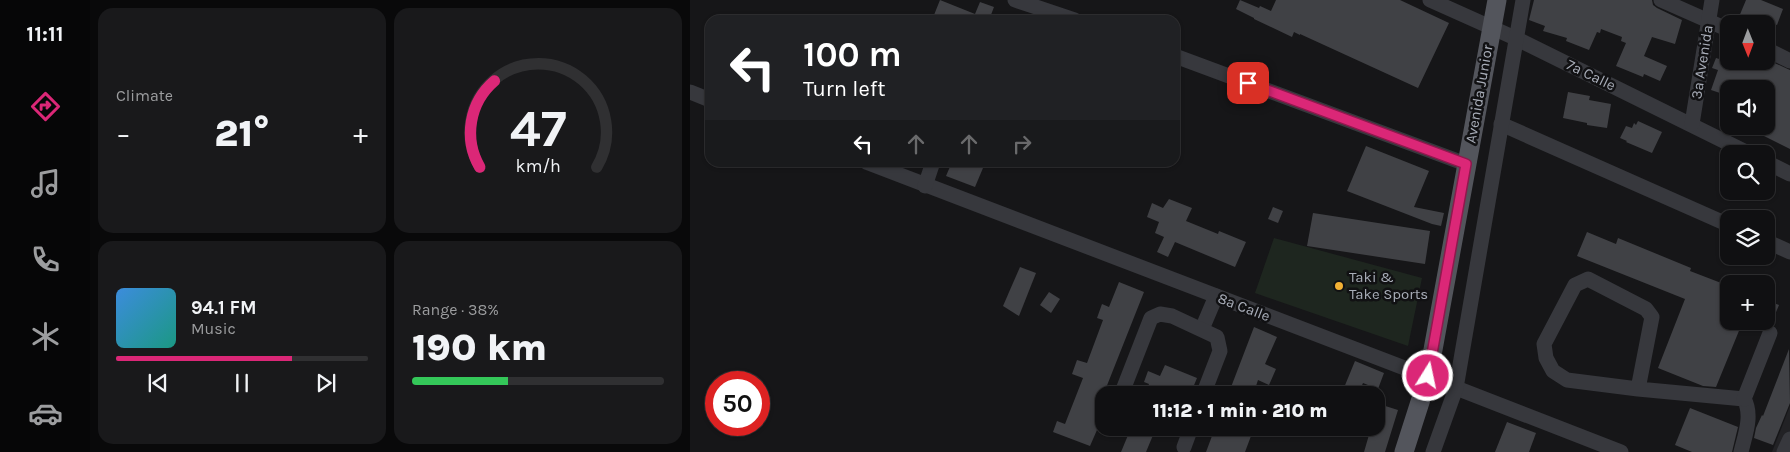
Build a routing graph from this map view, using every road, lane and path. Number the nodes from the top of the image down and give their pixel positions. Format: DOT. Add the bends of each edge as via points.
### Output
graph roads {
  1 [pos="1015,0"];
  2 [pos="1430,0"];
  3 [pos="1496,0"];
  4 [pos="1522,0"];
  5 [pos="1661,0"];
  6 [pos="1712,0"];
  7 [pos="1060,15"];
  8 [pos="1709,20"];
  9 [pos="1720,26"];
  10 [pos="1491,28"];
  11 [pos="1515,38"];
  12 [pos="1775,54"];
  13 [pos="1180,58"];
  14 [pos="1790,61"];
  15 [pos="690,92"];
  16 [pos="705,98"];
  17 [pos="1501,124"];
  18 [pos="1692,124"];
  19 [pos="1733,145"];
  20 [pos="1466,164"];
  21 [pos="1775,166"];
  22 [pos="878,167"];
  23 [pos="931,167"];
  24 [pos="1790,174"];
  25 [pos="925,186"];
  26 [pos="1720,221"];
  27 [pos="1775,245"];
  28 [pos="1790,252"];
  29 [pos="1216,296"];
  30 [pos="1202,329"];
  31 [pos="1770,333"];
  32 [pos="1428,376"];
  33 [pos="1125,386"];
  34 [pos="1206,386"];
  35 [pos="1456,388"];
  36 [pos="1638,389"];
  37 [pos="1744,399"];
  38 [pos="1188,436"];
  39 [pos="1790,439"];
  40 [pos="1184,447"];
  41 [pos="1404,452"];
  42 [pos="1432,452"];
  43 [pos="1621,452"];
  44 [pos="1741,452"];
  45 [pos="1784,452"];
  1 -- 7 [label="street"];
  2 -- 10 [label="street, 7a Calle"];
  3 -- 10 [label="main road, Avenida Junior"];
  4 -- 11 [label="street"];
  5 -- 8 [label="street"];
  6 -- 8 [label="street, 3a Avenida"];
  8 -- 9 [label="street"];
  8 -- 18 [label="street, 3a Avenida"];
  10 -- 11 [label="street, 7a Calle"];
  10 -- 20 [label="main road, Avenida Junior"];
  11 -- 17 [label="street"];
  11 -- 18 [label="street, 7a Calle"];
  12 -- 14 [label="street"];
  13 -- 20 [label="street"];
  15 -- 16 [label="street"];
  17 -- 26 [label="street"];
  17 -- 35 [label="street"];
  18 -- 19 [label="street, 7a Calle"];
  20 -- 32 [label="main road, Avenida Junior"];
  21 -- 24 [label="street"];
  22 -- 25 [label="street, 8a Calle"];
  23 -- 25 [label="street"];
  25 -- 29 [label="street, 8a Calle"];
  27 -- 28 [label="street"];
  29 -- 30 [label="street"];
  29 -- 32 [label="street, 8a Calle"];
  30 -- 33 [label="street" via="1172,316 1160,314 1151,318"];
  30 -- 34 [label="street" via="1217,337 1220,351"];
  31 -- 37 [label="street"];
  32 -- 35 [label="street, 8a Calle"];
  32 -- 41 [label="main road, Avenida Junior"];
  35 -- 42 [label="street"];
  35 -- 43 [label="street, 8a Calle"];
  36 -- 36 [label="street" via="1567,380 1553,371 1546,358 1544,344 1575,285 1588,279 1646,309 1652,317"];
  36 -- 37 [label="street"];
  37 -- 44 [label="street" via="1748,417"];
  38 -- 40 [label="street"];
  39 -- 45 [label="street"];
}
